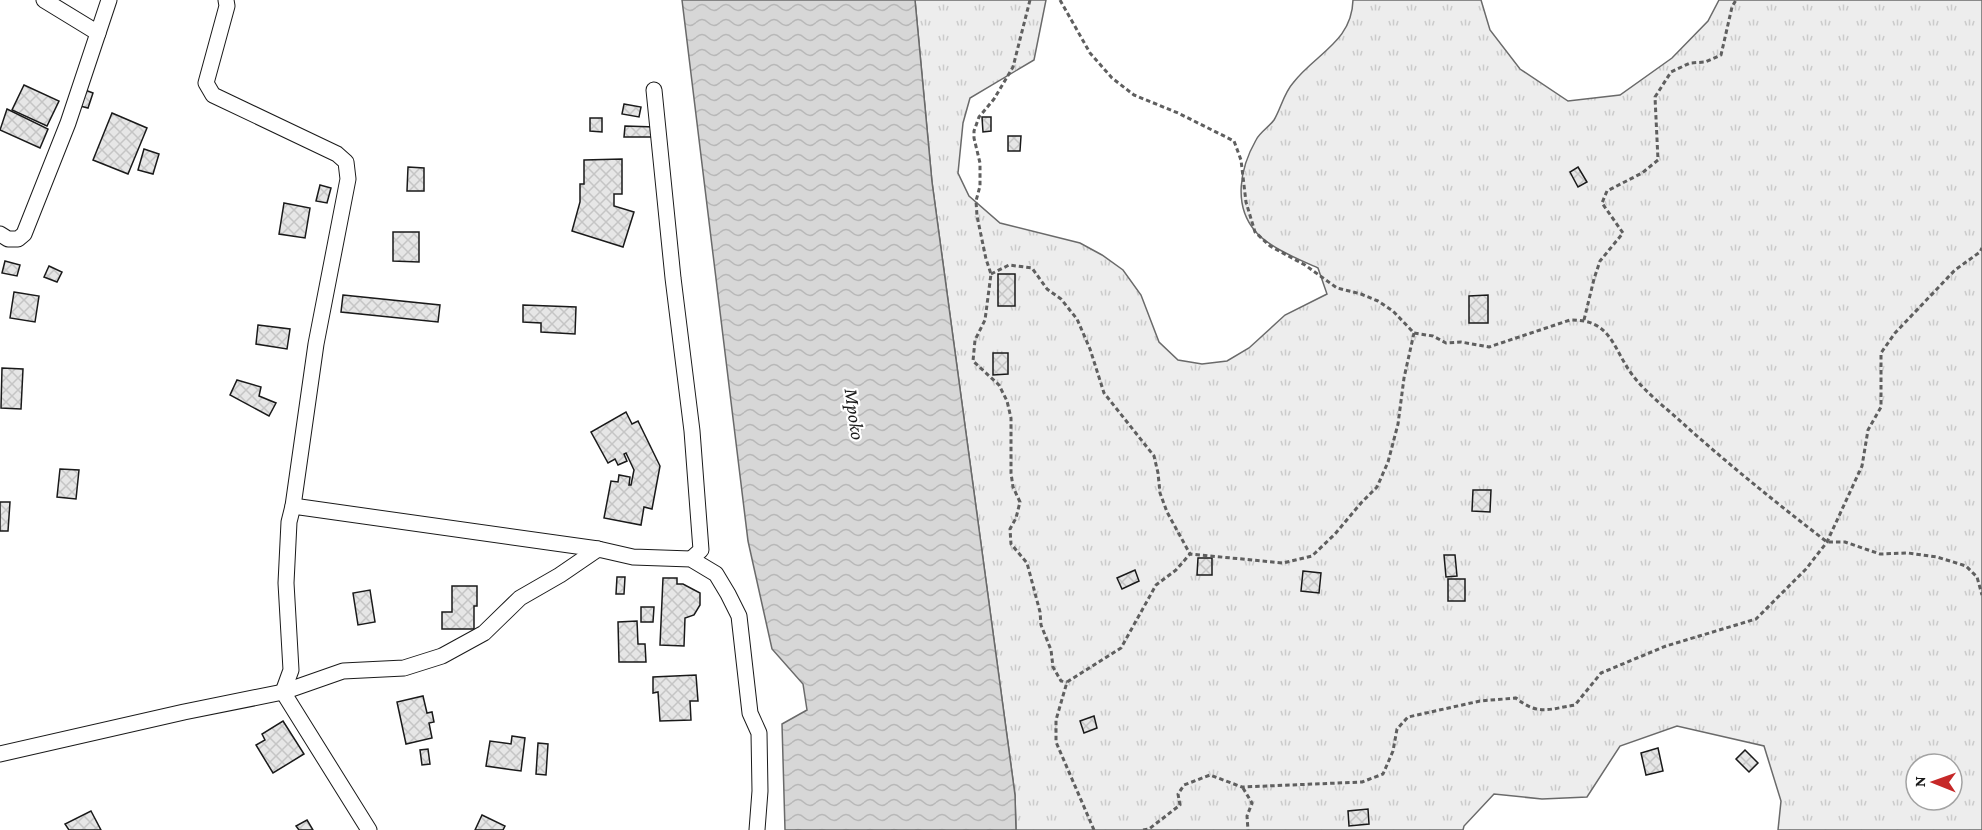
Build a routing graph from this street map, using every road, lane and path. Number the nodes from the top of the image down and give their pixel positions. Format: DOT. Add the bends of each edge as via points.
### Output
graph roads {
  1 [pos="44,0"];
  2 [pos="108,0"];
  3 [pos="226,0"];
  4 [pos="1030,0"];
  5 [pos="1060,0"];
  6 [pos="1736,0"];
  7 [pos="98,33"];
  8 [pos="654,90"];
  9 [pos="0,234"];
  10 [pos="1982,248"];
  11 [pos="991,274"];
  12 [pos="1584,320"];
  13 [pos="1414,333"];
  14 [pos="293,506"];
  15 [pos="1827,542"];
  16 [pos="598,549"];
  17 [pos="1190,554"];
  18 [pos="691,559"];
  19 [pos="1982,595"];
  20 [pos="1067,682"];
  21 [pos="283,692"];
  22 [pos="0,754"];
  23 [pos="1242,787"];
  24 [pos="369,830"];
  25 [pos="757,830"];
  26 [pos="1094,830"];
  27 [pos="1143,830"];
  28 [pos="1248,830"];
  1 -- 7 [label="street"];
  2 -- 7 [label="street"];
  3 -- 14 [label="street" via="206,83 213,95 337,154 346,162 348,179 302,426"];
  4 -- 11 [label="path" via="1014,67 979,117 974,131 980,164 977,216"];
  5 -- 13 [label="path" via="1090,53 1112,78 1134,95 1234,141 1256,232 1270,246 1337,288 1378,301"];
  6 -- 12 [label="path" via="1721,55 1671,72 1655,97 1658,160 1607,191 1602,202 1623,233 1600,261"];
  7 -- 9 [label="street" via="24,234 18,239"];
  8 -- 18 [label="street" via="696,474 701,550"];
  10 -- 15 [label="path" via="1955,270 1881,353 1881,406 1868,430 1862,466"];
  11 -- 17 [label="path" via="1009,265 1032,268 1077,319 1104,393 1154,456 1167,513"];
  11 -- 20 [label="path" via="985,320 975,340 973,361 999,385 1007,401 1011,418 1011,473 1020,502 1010,529 1011,544 1027,563 1053,667 1061,681"];
  12 -- 13 [label="path" via="1570,320 1489,347 1446,343 1434,336"];
  12 -- 15 [label="path" via="1613,340 1634,377 1660,403"];
  13 -- 17 [label="path" via="1388,462 1377,487 1335,534 1312,556 1283,563"];
  14 -- 16 [label="street"];
  14 -- 21 [label="street" via="288,522 286,583 291,670"];
  15 -- 19 [label="path" via="1845,542 1880,554 1937,557 1966,566 1977,577"];
  15 -- 23 [label="path" via="1756,619 1666,646 1601,674 1575,705 1529,709 1516,698 1480,701 1408,717 1397,729 1383,774 1362,782"];
  16 -- 18 [label="street" via="633,557"];
  16 -- 21 [label="street" via="520,598 484,633 442,656 404,668 343,671"];
  17 -- 20 [label="path" via="1156,585 1121,648"];
  18 -- 25 [label="street" via="716,574 739,616 750,713 759,733"];
  20 -- 26 [label="path" via="1056,720 1056,741"];
  21 -- 22 [label="street"];
  21 -- 24 [label="street"];
  23 -- 27 [label="path" via="1210,775 1184,785 1178,794 1180,804"];
  23 -- 28 [label="path" via="1252,803 1247,816"];
}
